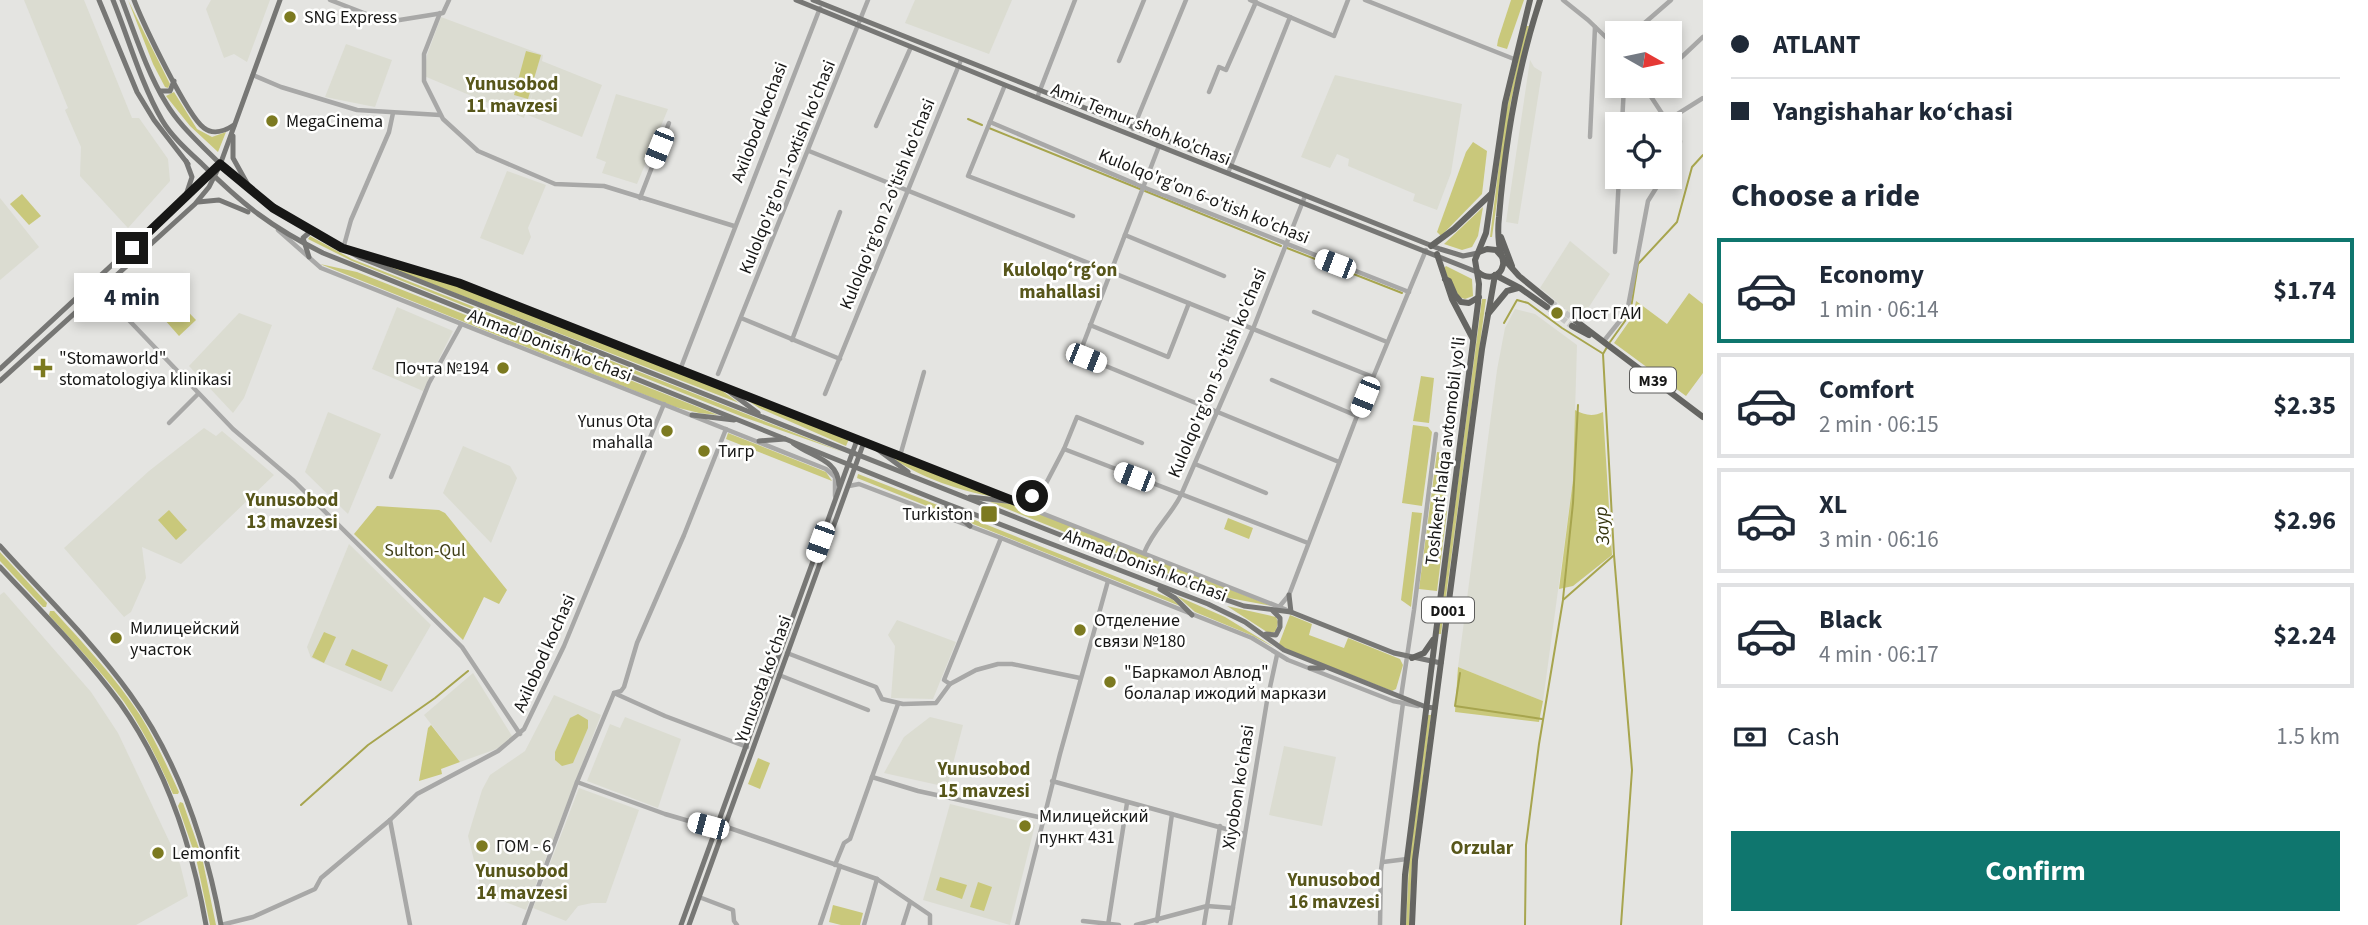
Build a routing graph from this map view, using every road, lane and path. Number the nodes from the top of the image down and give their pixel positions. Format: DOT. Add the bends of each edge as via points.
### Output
graph roads {
  1 [pos="99,0"];
  2 [pos="113,0"];
  3 [pos="122,0"];
  4 [pos="134,0"];
  5 [pos="280,0"];
  6 [pos="330,0"];
  7 [pos="449,0"];
  8 [pos="796,0"];
  9 [pos="813,0"];
  10 [pos="868,0"];
  11 [pos="1075,0"];
  12 [pos="1144,0"];
  13 [pos="1186,0"];
  14 [pos="1348,0"];
  15 [pos="1365,0"];
  16 [pos="1530,0"];
  17 [pos="1540,0"];
  18 [pos="1563,0"];
  19 [pos="1671,0"];
  20 [pos="1253,1"];
  21 [pos="820,6"];
  22 [pos="440,13"];
  23 [pos="1290,17"];
  24 [pos="1524,19"];
  25 [pos="1647,21"];
  26 [pos="859,22"];
  27 [pos="1533,22"];
  28 [pos="1595,27"];
  29 [pos="1605,37"];
  30 [pos="1703,37"];
  31 [pos="911,47"];
  32 [pos="1682,57"];
  33 [pos="1514,59"];
  34 [pos="1119,61"];
  35 [pos="959,64"];
  36 [pos="253,75"];
  37 [pos="174,81"];
  38 [pos="1005,85"];
  39 [pos="159,90"];
  40 [pos="136,92"];
  41 [pos="1209,92"];
  42 [pos="1038,95"];
  43 [pos="1703,98"];
  44 [pos="1681,112"];
  45 [pos="393,113"];
  46 [pos="440,115"];
  47 [pos="990,122"];
  48 [pos="669,123"];
  49 [pos="235,124"];
  50 [pos="165,125"];
  51 [pos="876,126"];
  52 [pos="1132,132"];
  53 [pos="1590,136"];
  54 [pos="1159,146"];
  55 [pos="808,151"];
  56 [pos="188,164"];
  57 [pos="220,164"];
  58 [pos="1229,170"];
  59 [pos="213,175"];
  60 [pos="1143,187"];
  61 [pos="1618,189"];
  62 [pos="1656,189"];
  63 [pos="908,192"];
  64 [pos="254,193"];
  65 [pos="1491,194"];
  66 [pos="640,198"];
  67 [pos="1303,200"];
  68 [pos="184,201"];
  69 [pos="195,204"];
  70 [pos="840,212"];
  71 [pos="258,216"];
  72 [pos="1073,216"];
  73 [pos="1499,220"];
  74 [pos="734,226"];
  75 [pos="275,228"];
  76 [pos="311,231"];
  77 [pos="1125,235"];
  78 [pos="304,244"];
  79 [pos="1286,244"];
  80 [pos="342,248"];
  81 [pos="1428,248"];
  82 [pos="1479,252"];
  83 [pos="1615,252"];
  84 [pos="1437,254"];
  85 [pos="309,257"];
  86 [pos="1501,257"];
  87 [pos="1514,271"];
  88 [pos="1110,272"];
  89 [pos="1478,272"];
  90 [pos="1495,275"];
  91 [pos="1224,276"];
  92 [pos="1445,279"];
  93 [pos="1510,282"];
  94 [pos="93,283"];
  95 [pos="1520,288"];
  96 [pos="100,290"];
  97 [pos="1409,292"];
  98 [pos="1490,296"];
  99 [pos="1479,297"];
  100 [pos="1189,303"];
  101 [pos="1314,312"];
  102 [pos="1488,314"];
  103 [pos="741,318"];
  104 [pos="1574,323"];
  105 [pos="461,325"];
  106 [pos="1090,325"];
  107 [pos="1253,329"];
  108 [pos="31,340"];
  109 [pos="792,340"];
  110 [pos="1473,340"];
  111 [pos="1387,342"];
  112 [pos="1603,342"];
  113 [pos="37,347"];
  114 [pos="840,359"];
  115 [pos="0,369"];
  116 [pos="680,370"];
  117 [pos="924,372"];
  118 [pos="718,374"];
  119 [pos="1373,377"];
  120 [pos="1272,380"];
  121 [pos="0,381"];
  122 [pos="723,387"];
  123 [pos="198,394"];
  124 [pos="825,394"];
  125 [pos="664,404"];
  126 [pos="1217,412"];
  127 [pos="692,415"];
  128 [pos="1357,416"];
  129 [pos="1703,417"];
  130 [pos="767,419"];
  131 [pos="744,421"];
  132 [pos="169,423"];
  133 [pos="726,429"];
  134 [pos="1436,435"];
  135 [pos="788,439"];
  136 [pos="860,441"];
  137 [pos="759,442"];
  138 [pos="1142,443"];
  139 [pos="873,446"];
  140 [pos="1064,449"];
  141 [pos="856,454"];
  142 [pos="900,456"];
  143 [pos="1339,462"];
  144 [pos="1195,464"];
  145 [pos="851,466"];
  146 [pos="391,477"];
  147 [pos="916,478"];
  148 [pos="843,490"];
  149 [pos="1266,493"];
  150 [pos="1181,495"];
  151 [pos="963,496"];
  152 [pos="835,500"];
  153 [pos="942,502"];
  154 [pos="1015,502"];
  155 [pos="1027,506"];
  156 [pos="970,526"];
  157 [pos="1001,538"];
  158 [pos="1308,542"];
  159 [pos="0,547"];
  160 [pos="1144,553"];
  161 [pos="0,567"];
  162 [pos="1108,580"];
  163 [pos="1148,582"];
  164 [pos="1289,595"];
  165 [pos="56,608"];
  166 [pos="1275,609"];
  167 [pos="1291,612"];
  168 [pos="1192,615"];
  169 [pos="47,618"];
  170 [pos="1263,633"];
  171 [pos="1435,635"];
  172 [pos="787,653"];
  173 [pos="1276,655"];
  174 [pos="1409,657"];
  175 [pos="1432,661"];
  176 [pos="1441,663"];
  177 [pos="1310,668"];
  178 [pos="1330,669"];
  179 [pos="779,675"];
  180 [pos="1080,678"];
  181 [pos="950,684"];
  182 [pos="614,693"];
  183 [pos="1401,701"];
  184 [pos="898,704"];
  185 [pos="1426,707"];
  186 [pos="1435,708"];
  187 [pos="869,710"];
  188 [pos="520,734"];
  189 [pos="747,747"];
  190 [pos="872,777"];
  191 [pos="1052,781"];
  192 [pos="577,782"];
  193 [pos="185,795"];
  194 [pos="172,801"];
  195 [pos="1127,803"];
  196 [pos="1172,814"];
  197 [pos="1043,818"];
  198 [pos="390,820"];
  199 [pos="1220,826"];
  200 [pos="721,827"];
  201 [pos="1244,834"];
  202 [pos="1407,859"];
  203 [pos="1382,862"];
  204 [pos="838,865"];
  205 [pos="877,879"];
  206 [pos="699,897"];
  207 [pos="910,903"];
  208 [pos="1207,906"];
  209 [pos="1233,908"];
  210 [pos="1166,917"];
  211 [pos="1083,921"];
  212 [pos="1157,921"];
  213 [pos="206,925"];
  214 [pos="221,925"];
  215 [pos="410,925"];
  216 [pos="524,925"];
  217 [pos="681,925"];
  218 [pos="689,925"];
  219 [pos="737,925"];
  220 [pos="821,925"];
  221 [pos="864,925"];
  222 [pos="903,925"];
  223 [pos="930,925"];
  224 [pos="1017,925"];
  225 [pos="1111,925"];
  226 [pos="1119,925"];
  227 [pos="1136,925"];
  228 [pos="1164,925"];
  229 [pos="1204,925"];
  230 [pos="1230,925"];
  231 [pos="1380,925"];
  232 [pos="1403,925"];
  233 [pos="1412,925"];
  1 -- 40 [label="main road"];
  2 -- 50 [label="main road, Ahmad Donish ko'chasi"];
  3 -- 39 [label="main road, Ahmad Donish ko'chasi"];
  4 -- 37 [label="main road"];
  5 -- 36 [label="main road"];
  6 -- 22 [label="street" via="387,22"];
  7 -- 22 [label="street"];
  8 -- 21 [label="main road, Amir Temur shoh ko'chasi"];
  9 -- 21 [label="main road, Amir Temur shoh ko'chasi"];
  10 -- 26 [label="street, Kulolqo'rg'on 1-oxtish ko'chasi"];
  11 -- 42 [label="street"];
  12 -- 34 [label="street"];
  13 -- 52 [label="street"];
  14 -- 23 [label="street" via="1334,36"];
  15 -- 33 [label="street"];
  16 -- 24 [label="highway, Toshkent halqa avtomobil yo'li"];
  17 -- 27 [label="highway, Toshkent halqa avtomobil yo'li"];
  18 -- 28 [label="street"];
  19 -- 25 [label="street"];
  20 -- 23 [label="street"];
  20 -- 41 [label="street" via="1226,70 1219,67"];
  21 -- 26 [label="main road, Amir Temur shoh ko'chasi"];
  21 -- 74 [label="street, Axilobod kochasi"];
  22 -- 46 [label="street" via="422,72"];
  23 -- 58 [label="street"];
  24 -- 27 [label="highway"];
  24 -- 33 [label="highway, Toshkent halqa avtomobil yo'li"];
  26 -- 31 [label="main road, Amir Temur shoh ko'chasi"];
  26 -- 35 [label="main road, Amir Temur shoh ko'chasi"];
  26 -- 55 [label="street, Kulolqo'rg'on 1-oxtish ko'chasi"];
  27 -- 73 [label="highway, Toshkent halqa avtomobil yo'li" via="1514,104"];
  28 -- 29 [label="street"];
  28 -- 53 [label="street"];
  30 -- 32 [label="street"];
  31 -- 35 [label="main road, Amir Temur shoh ko'chasi"];
  31 -- 51 [label="street"];
  33 -- 65 [label="highway, Toshkent halqa avtomobil yo'li"];
  35 -- 38 [label="main road, Amir Temur shoh ko'chasi"];
  35 -- 42 [label="main road, Amir Temur shoh ko'chasi"];
  35 -- 63 [label="street, Kulolqo'rg'on 2-o'tish ko'chasi"];
  36 -- 45 [label="street" via="340,106"];
  36 -- 49 [label="main road"];
  37 -- 39 [label="main road" via="170,91"];
  37 -- 49 [label="main road" via="205,129 220,131"];
  38 -- 42 [label="main road, Amir Temur shoh ko'chasi"];
  38 -- 47 [label="street"];
  39 -- 57 [label="main road, Ahmad Donish ko'chasi" via="177,120"];
  40 -- 50 [label="main road"];
  40 -- 56 [label="main road"];
  42 -- 52 [label="main road, Amir Temur shoh ko'chasi"];
  43 -- 44 [label="street"];
  45 -- 46 [label="street"];
  45 -- 80 [label="street"];
  46 -- 66 [label="street" via="478,151 509,166 555,184 604,186"];
  47 -- 60 [label="street, Kulolqo'rg'on 6-o'tish ko'chasi"];
  47 -- 72 [label="street" via="968,176"];
  48 -- 66 [label="street"];
  49 -- 57 [label="main road"];
  49 -- 64 [label="main road" via="233,158"];
  50 -- 56 [label="main road"];
  50 -- 59 [label="main road, Ahmad Donish ko'chasi"];
  52 -- 54 [label="main road, Amir Temur shoh ko'chasi"];
  52 -- 58 [label="main road, Amir Temur shoh ko'chasi"];
  54 -- 58 [label="main road, Amir Temur shoh ko'chasi"];
  54 -- 60 [label="street"];
  55 -- 63 [label="street"];
  55 -- 103 [label="street, Kulolqo'rg'on 1-oxtish ko'chasi"];
  56 -- 68 [label="main road" via="192,179"];
  57 -- 59 [label="main road"];
  57 -- 64 [label="main road, Ahmad Donish ko'chasi"];
  58 -- 67 [label="main road, Amir Temur shoh ko'chasi"];
  59 -- 68 [label="main road"];
  59 -- 69 [label="main road"];
  59 -- 71 [label="main road, Ahmad Donish ko'chasi"];
  60 -- 77 [label="street"];
  60 -- 79 [label="street, Kulolqo'rg'on 6-o'tish ko'chasi"];
  61 -- 83 [label="street"];
  62 -- 112 [label="street" via="1648,201 1626,312"];
  63 -- 88 [label="street"];
  63 -- 114 [label="street, Kulolqo'rg'on 2-o'tish ko'chasi"];
  64 -- 76 [label="main road, Ahmad Donish ko'chasi"];
  65 -- 81 [label="highway"];
  65 -- 82 [label="highway, Toshkent halqa avtomobil yo'li"];
  66 -- 74 [label="street"];
  67 -- 79 [label="street, Kulolqo'rg'on 5-o'tish ko'chasi"];
  67 -- 81 [label="main road, Amir Temur shoh ko'chasi"];
  68 -- 94 [label="main road"];
  69 -- 71 [label="main road" via="219,200"];
  69 -- 96 [label="main road"];
  70 -- 109 [label="street"];
  71 -- 75 [label="main road, Ahmad Donish ko'chasi"];
  73 -- 86 [label="highway, Toshkent halqa avtomobil yo'li"];
  73 -- 87 [label="highway"];
  74 -- 116 [label="street, Axilobod kochasi"];
  75 -- 78 [label="main road, Ahmad Donish ko'chasi"];
  75 -- 85 [label="street, Ahmad Donish ko'chasi"];
  76 -- 78 [label="main road" via="304,236"];
  76 -- 80 [label="main road, Ahmad Donish ko'chasi"];
  77 -- 88 [label="street"];
  77 -- 91 [label="street"];
  78 -- 85 [label="main road"];
  78 -- 131 [label="main road, Ahmad Donish ko'chasi"];
  79 -- 97 [label="street, Kulolqo'rg'on 6-o'tish ko'chasi"];
  79 -- 107 [label="street, Kulolqo'rg'on 5-o'tish ko'chasi"];
  80 -- 116 [label="street, Ahmad Donish ko'chasi" via="459,283"];
  80 -- 130 [label="main road, Ahmad Donish ko'chasi" via="372,264"];
  81 -- 82 [label="main road, Amir Temur shoh ko'chasi" via="1463,256"];
  81 -- 84 [label="main road, Amir Temur shoh ko'chasi"];
  81 -- 97 [label="street"];
  82 -- 86 [label="highway" via="1492,249"];
  82 -- 89 [label="highway, Toshkent halqa avtomobil yo'li" via="1475,260"];
  84 -- 89 [label="main road, Amir Temur shoh ko'chasi"];
  84 -- 92 [label="highway"];
  85 -- 105 [label="street, Ahmad Donish ko'chasi" via="321,268"];
  86 -- 87 [label="highway"];
  86 -- 90 [label="highway, Toshkent halqa avtomobil yo'li" via="1503,265"];
  87 -- 95 [label="highway" via="1549,304"];
  88 -- 100 [label="street"];
  88 -- 106 [label="street"];
  89 -- 90 [label="highway"];
  89 -- 99 [label="highway, Toshkent halqa avtomobil yo'li / D001"];
  90 -- 93 [label="highway"];
  90 -- 98 [label="highway, Toshkent halqa avtomobil yo'li / D001"];
  92 -- 99 [label="highway" via="1461,302"];
  92 -- 110 [label="highway"];
  93 -- 95 [label="highway"];
  93 -- 98 [label="highway" via="1500,284"];
  94 -- 96 [label="main road"];
  94 -- 108 [label="main road"];
  95 -- 102 [label="highway" via="1507,291"];
  96 -- 113 [label="main road"];
  96 -- 123 [label="street"];
  97 -- 111 [label="street"];
  98 -- 102 [label="highway, Toshkent halqa avtomobil yo'li / D001"];
  99 -- 110 [label="highway, Toshkent halqa avtomobil yo'li / D001"];
  100 -- 106 [label="street" via="1168,357"];
  100 -- 107 [label="street"];
  101 -- 111 [label="street"];
  102 -- 176 [label="highway, Toshkent halqa avtomobil yo'li / D001"];
  103 -- 109 [label="street"];
  103 -- 118 [label="street, Kulolqo'rg'on 1-oxtish ko'chasi"];
  104 -- 112 [label="highway, M39"];
  105 -- 125 [label="street, Ahmad Donish ko'chasi"];
  105 -- 146 [label="street" via="429,383"];
  106 -- 126 [label="street" via="1079,355"];
  107 -- 119 [label="street"];
  107 -- 126 [label="street, Kulolqo'rg'on 5-o'tish ko'chasi"];
  108 -- 113 [label="main road"];
  108 -- 115 [label="main road"];
  109 -- 114 [label="street"];
  110 -- 171 [label="highway, Toshkent halqa avtomobil yo'li / D001"];
  111 -- 119 [label="street"];
  112 -- 129 [label="highway, M39"];
  113 -- 121 [label="main road"];
  114 -- 124 [label="street, Kulolqo'rg'on 2-o'tish ko'chasi"];
  116 -- 122 [label="street, Ahmad Donish ko'chasi"];
  117 -- 142 [label="street"];
  119 -- 128 [label="street"];
  120 -- 128 [label="street"];
  122 -- 130 [label="main road"];
  122 -- 136 [label="street, Ahmad Donish ko'chasi"];
  123 -- 132 [label="street"];
  123 -- 188 [label="street" via="329,514 462,647"];
  125 -- 127 [label="street, Ahmad Donish ko'chasi"];
  125 -- 188 [label="street, Axilobod kochasi" via="564,646"];
  126 -- 143 [label="street"];
  126 -- 144 [label="street, Kulolqo'rg'on 5-o'tish ko'chasi"];
  127 -- 131 [label="main road"];
  127 -- 133 [label="street, Ahmad Donish ko'chasi"];
  128 -- 143 [label="street"];
  130 -- 141 [label="main road, Ahmad Donish ko'chasi"];
  131 -- 135 [label="main road, Ahmad Donish ko'chasi"];
  133 -- 137 [label="street, Ahmad Donish ko'chasi"];
  133 -- 182 [label="street" via="637,643 624,687"];
  134 -- 174 [label="street"];
  135 -- 137 [label="main road"];
  135 -- 145 [label="main road, Ahmad Donish ko'chasi"];
  135 -- 148 [label="main road" via="834,467"];
  136 -- 139 [label="street, Ahmad Donish ko'chasi"];
  136 -- 141 [label="main road, Yunusota koʻchasi"];
  137 -- 152 [label="street, Ahmad Donish ko'chasi" via="826,468 835,477"];
  138 -- 140 [label="street" via="1077,417"];
  139 -- 142 [label="street, Ahmad Donish ko'chasi"];
  139 -- 147 [label="main road"];
  140 -- 150 [label="street"];
  140 -- 155 [label="street" via="1040,495 1032,496"];
  141 -- 145 [label="main road, Yunusota koʻchasi"];
  141 -- 147 [label="main road, Ahmad Donish ko'chasi"];
  142 -- 154 [label="street, Ahmad Donish ko'chasi"];
  143 -- 158 [label="street"];
  144 -- 149 [label="street"];
  144 -- 150 [label="street, Kulolqo'rg'on 5-o'tish ko'chasi"];
  145 -- 148 [label="main road, Yunusota koʻchasi"];
  145 -- 153 [label="main road, Ahmad Donish ko'chasi"];
  147 -- 151 [label="main road, Ahmad Donish ko'chasi"];
  148 -- 152 [label="main road, Yunusota koʻchasi"];
  148 -- 156 [label="street, Ahmad Donish ko'chasi" via="859,484"];
  148 -- 172 [label="main road, Yunusota koʻchasi"];
  150 -- 158 [label="street"];
  150 -- 160 [label="street, Kulolqo'rg'on 5-o'tish ko'chasi"];
  151 -- 154 [label="main road"];
  151 -- 166 [label="main road, Ahmad Donish ko'chasi" via="1212,595"];
  152 -- 189 [label="main road, Yunusota koʻchasi"];
  153 -- 156 [label="main road"];
  153 -- 163 [label="main road, Ahmad Donish ko'chasi"];
  154 -- 155 [label="street, Ahmad Donish ko'chasi"];
  155 -- 160 [label="street, Ahmad Donish ko'chasi"];
  156 -- 157 [label="street, Ahmad Donish ko'chasi"];
  157 -- 162 [label="street, Ahmad Donish ko'chasi"];
  157 -- 181 [label="street" via="944,680"];
  158 -- 164 [label="street"];
  159 -- 165 [label="main road"];
  160 -- 166 [label="street, Ahmad Donish ko'chasi"];
  161 -- 169 [label="main road"];
  162 -- 168 [label="street, Ahmad Donish ko'chasi"];
  162 -- 180 [label="street"];
  163 -- 168 [label="main road"];
  163 -- 170 [label="main road, Ahmad Donish ko'chasi" via="1216,607"];
  164 -- 166 [label="street"];
  164 -- 167 [label="main road"];
  165 -- 169 [label="main road" via="48,609"];
  165 -- 193 [label="main road" via="135,701"];
  166 -- 167 [label="main road, Ahmad Donish ko'chasi"];
  166 -- 170 [label="main road" via="1280,627 1274,636"];
  167 -- 174 [label="main road, Ahmad Donish ko'chasi"];
  168 -- 173 [label="street, Ahmad Donish ko'chasi" via="1252,638"];
  169 -- 194 [label="main road" via="126,713"];
  170 -- 178 [label="main road, Ahmad Donish ko'chasi" via="1278,647"];
  171 -- 174 [label="highway" via="1426,651"];
  171 -- 175 [label="highway, Toshkent halqa avtomobil yo'li / D001"];
  172 -- 179 [label="main road, Yunusota koʻchasi"];
  172 -- 184 [label="street" via="876,687 882,699"];
  173 -- 177 [label="street, Ahmad Donish ko'chasi"];
  173 -- 201 [label="street, Xiyobon ko'chasi"];
  174 -- 175 [label="main road, Ahmad Donish ko'chasi"];
  174 -- 183 [label="street"];
  175 -- 176 [label="main road, Ahmad Donish ko'chasi"];
  175 -- 185 [label="highway, Toshkent halqa avtomobil yo'li / D001"];
  176 -- 186 [label="highway, Toshkent halqa avtomobil yo'li / D001"];
  177 -- 178 [label="main road"];
  177 -- 183 [label="street, Ahmad Donish ko'chasi"];
  178 -- 183 [label="main road, Ahmad Donish ko'chasi"];
  179 -- 187 [label="street"];
  179 -- 200 [label="main road, Yunusota koʻchasi"];
  180 -- 181 [label="street" via="998,664"];
  180 -- 191 [label="street"];
  181 -- 184 [label="street" via="936,703"];
  182 -- 189 [label="street"];
  182 -- 192 [label="street"];
  183 -- 185 [label="main road, Ahmad Donish ko'chasi"];
  183 -- 203 [label="street"];
  184 -- 190 [label="street"];
  185 -- 186 [label="main road, Ahmad Donish ko'chasi"];
  185 -- 202 [label="highway, Toshkent halqa avtomobil yo'li / D001"];
  186 -- 233 [label="highway, Toshkent halqa avtomobil yo'li / D001" via="1415,860"];
  188 -- 198 [label="street, Axilobod kochasi" via="479,762 417,794"];
  189 -- 200 [label="main road, Yunusota koʻchasi"];
  190 -- 197 [label="street"];
  190 -- 204 [label="street"];
  191 -- 195 [label="street"];
  191 -- 197 [label="street"];
  192 -- 200 [label="street" via="665,814"];
  192 -- 216 [label="street"];
  193 -- 194 [label="main road"];
  193 -- 214 [label="main road" via="206,855"];
  194 -- 213 [label="main road" via="190,851"];
  195 -- 196 [label="street"];
  195 -- 225 [label="street"];
  196 -- 199 [label="street"];
  196 -- 212 [label="street"];
  197 -- 224 [label="street"];
  198 -- 214 [label="street, Axilobod kochasi" via="321,878 315,889 253,917"];
  198 -- 215 [label="street"];
  199 -- 201 [label="street"];
  199 -- 208 [label="street"];
  200 -- 204 [label="street"];
  200 -- 206 [label="main road, Yunusota koʻchasi"];
  200 -- 217 [label="main road, Yunusota koʻchasi"];
  201 -- 209 [label="street, Xiyobon ko'chasi"];
  202 -- 203 [label="street"];
  202 -- 232 [label="highway, Toshkent halqa avtomobil yo'li / D001"];
  203 -- 231 [label="street"];
  204 -- 205 [label="street"];
  204 -- 220 [label="street"];
  205 -- 207 [label="street"];
  205 -- 221 [label="street"];
  206 -- 218 [label="main road, Yunusota koʻchasi"];
  206 -- 219 [label="street" via="733,910"];
  207 -- 222 [label="street"];
  207 -- 223 [label="street" via="930,915"];
  208 -- 209 [label="street"];
  208 -- 210 [label="street"];
  208 -- 229 [label="street"];
  209 -- 230 [label="street, Xiyobon ko'chasi"];
  210 -- 212 [label="street"];
  210 -- 228 [label="street"];
  211 -- 225 [label="street"];
  212 -- 227 [label="street"];
  225 -- 226 [label="street"];
}
